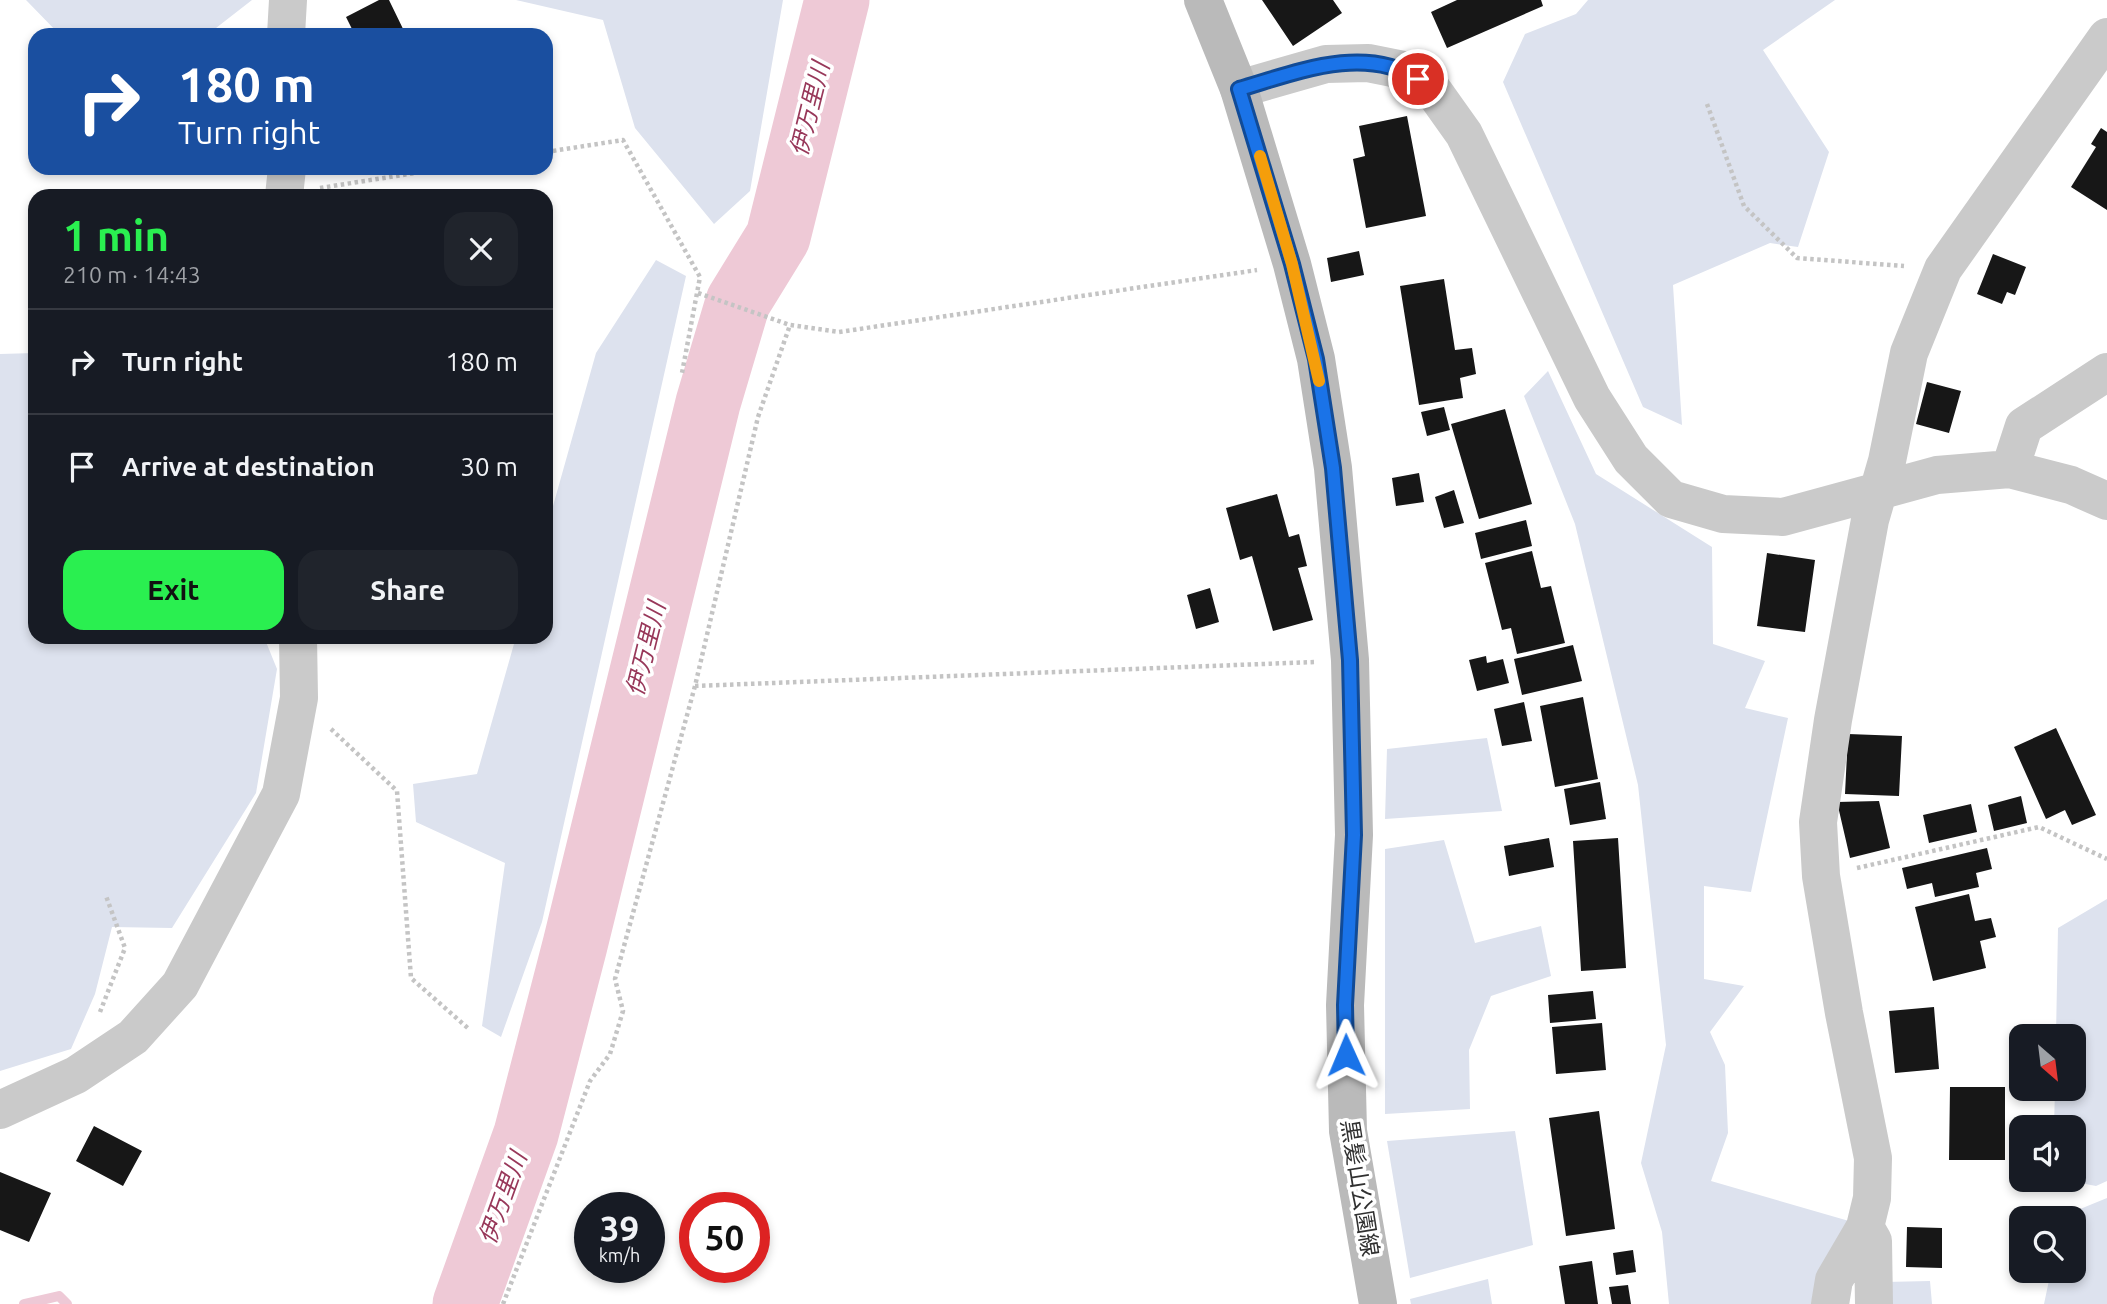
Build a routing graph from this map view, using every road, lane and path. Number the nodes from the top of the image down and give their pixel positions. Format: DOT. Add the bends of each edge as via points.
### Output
graph roads {
  1 [pos="288,0"];
  2 [pos="1203,0"];
  3 [pos="286,28"];
  4 [pos="2107,37"];
  5 [pos="1239,89"];
  6 [pos="1707,104"];
  7 [pos="553,151"];
  8 [pos="384,175"];
  9 [pos="285,186"];
  10 [pos="1292,264"];
  11 [pos="1943,269"];
  12 [pos="698,293"];
  13 [pos="790,325"];
  14 [pos="2107,372"];
  15 [pos="682,373"];
  16 [pos="2010,469"];
  17 [pos="1878,491"];
  18 [pos="2107,501"];
  19 [pos="298,644"];
  20 [pos="1350,660"];
  21 [pos="695,686"];
  22 [pos="299,698"];
  23 [pos="2107,859"];
  24 [pos="1821,876"];
  25 [pos="106,896"];
  26 [pos="470,1030"];
  27 [pos="76,1075"];
  28 [pos="0,1110"];
  29 [pos="1865,1227"];
  30 [pos="503,1304"];
  31 [pos="1378,1304"];
  32 [pos="1830,1304"];
  33 [pos="1874,1304"];
  1 -- 3 [label="street"];
  2 -- 5 [label="main road, 黒髪山公園線"];
  4 -- 11 [label="street"];
  5 -- 10 [label="main road, 黒髪山公園線"];
  5 -- 17 [label="street" via="1326,64 1368,63 1403,70 1432,89 1464,134 1592,398 1631,459 1671,499 1723,514 1783,517"];
  6 -- 11 [label="path" via="1744,206 1797,258"];
  7 -- 12 [label="path" via="623,140 700,277"];
  8 -- 9 [label="path"];
  10 -- 13 [label="path" via="839,332"];
  10 -- 20 [label="main road, 黒髪山公園線" via="1316,359 1333,468"];
  11 -- 17 [label="street" via="1909,353"];
  12 -- 13 [label="path"];
  12 -- 15 [label="path"];
  13 -- 21 [label="path" via="758,417"];
  14 -- 16 [label="street" via="2024,426"];
  16 -- 17 [label="street" via="1937,475"];
  16 -- 18 [label="street" via="2071,485"];
  17 -- 24 [label="street" via="1831,733 1818,822"];
  19 -- 22 [label="street"];
  20 -- 21 [label="path"];
  20 -- 31 [label="main road, 黒髪山公園線" via="1354,835 1345,1005 1348,1131"];
  21 -- 30 [label="path" via="615,979 623,1011 610,1054 590,1081"];
  22 -- 26 [label="path" via="397,791 411,978"];
  22 -- 27 [label="street" via="281,794 180,985 133,1037"];
  23 -- 24 [label="path" via="2039,827"];
  24 -- 29 [label="street" via="1873,1158 1872,1198"];
  25 -- 27 [label="path" via="125,948"];
  27 -- 28 [label="street"];
  29 -- 32 [label="street" via="1834,1280"];
  29 -- 33 [label="street" via="1873,1241"];
}
